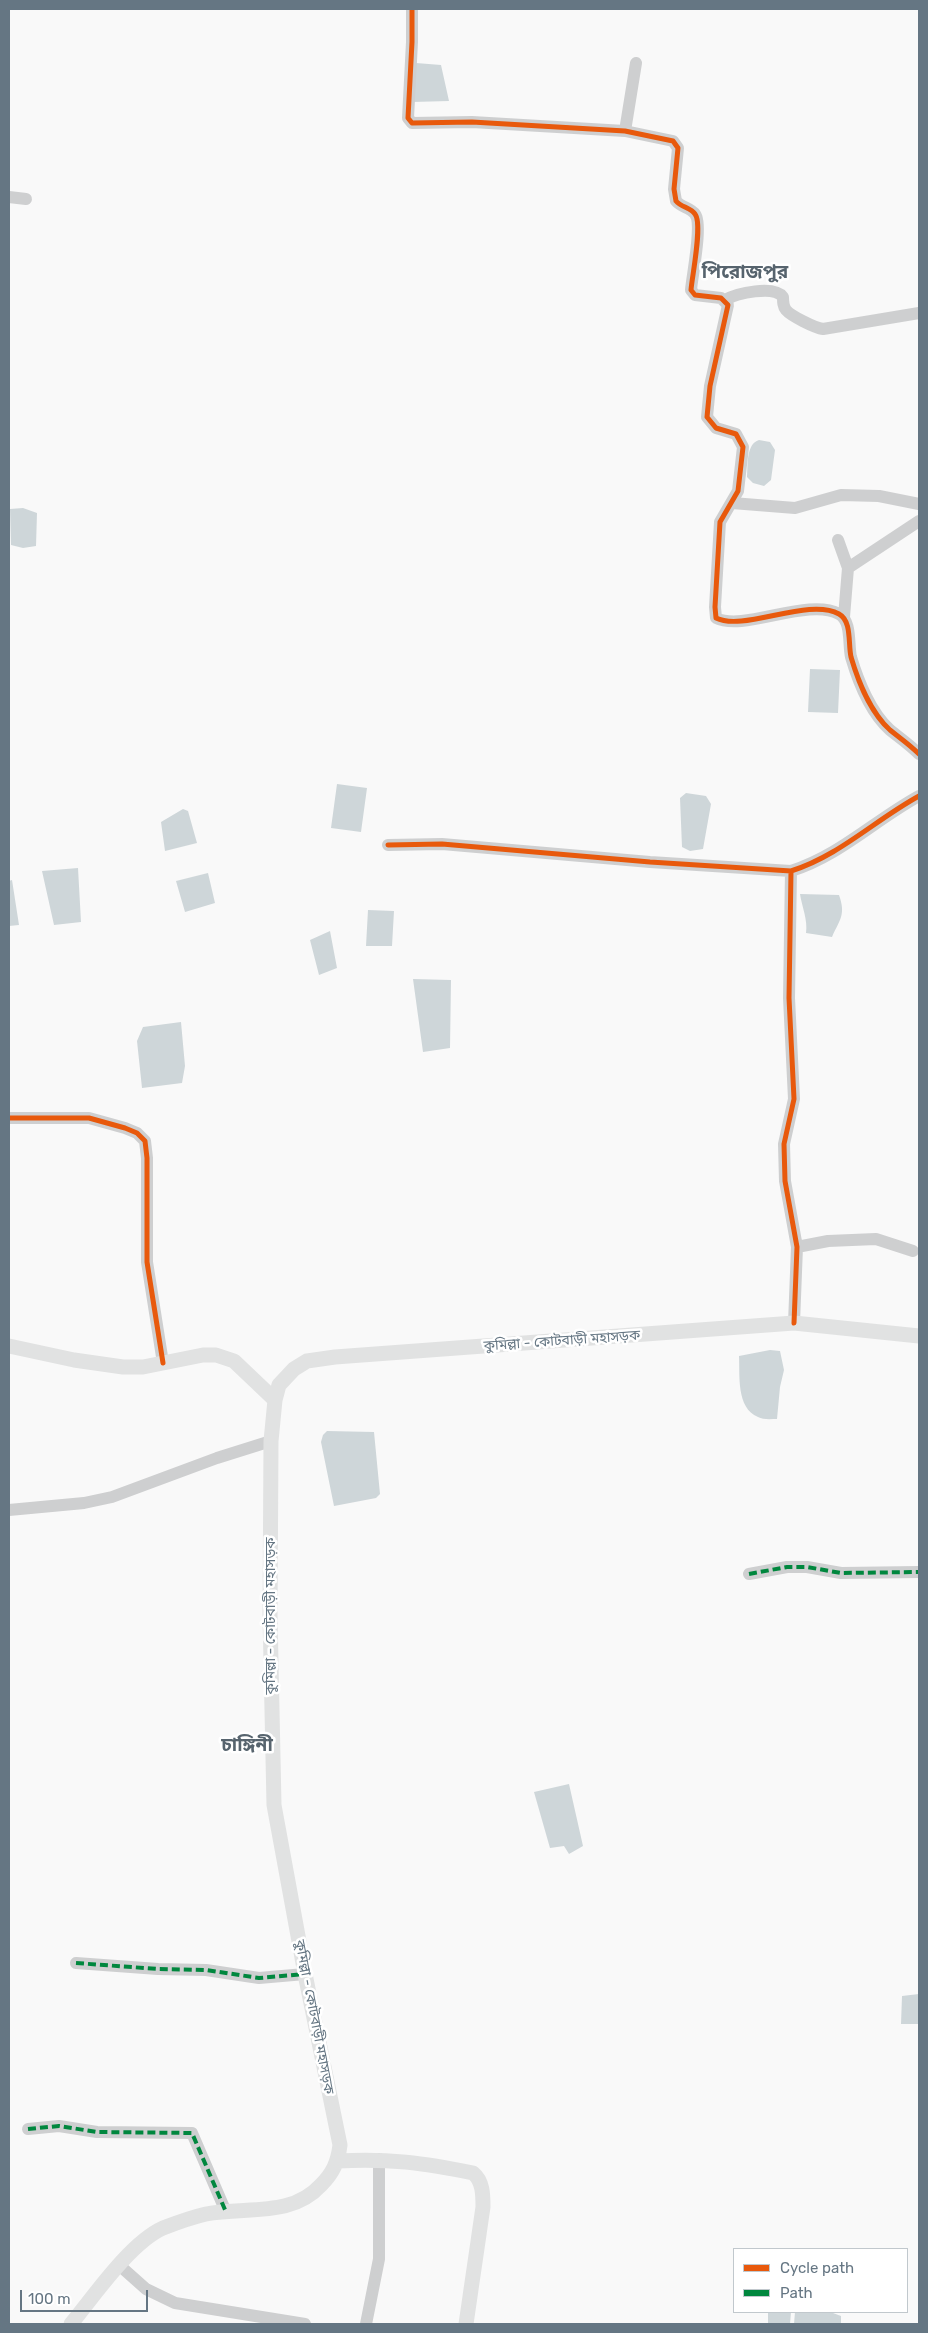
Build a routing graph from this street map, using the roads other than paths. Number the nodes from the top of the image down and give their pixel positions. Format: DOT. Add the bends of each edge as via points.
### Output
graph roads {
  1 [pos="412,9"];
  2 [pos="636,63"];
  3 [pos="625,131"];
  4 [pos="9,197"];
  5 [pos="26,199"];
  6 [pos="725,300"];
  7 [pos="919,313"];
  8 [pos="732,503"];
  9 [pos="919,504"];
  10 [pos="919,521"];
  11 [pos="838,540"];
  12 [pos="848,568"];
  13 [pos="844,617"];
  14 [pos="919,754"];
  15 [pos="919,796"];
  16 [pos="388,845"];
  17 [pos="791,871"];
  18 [pos="9,1118"];
  19 [pos="796,1247"];
  20 [pos="913,1251"];
  21 [pos="794,1323"];
  22 [pos="919,1336"];
  23 [pos="9,1346"];
  24 [pos="162,1363"];
  25 [pos="275,1400"];
  26 [pos="271,1441"];
  27 [pos="9,1510"];
  28 [pos="919,1572"];
  29 [pos="748,1574"];
  30 [pos="76,1964"];
  31 [pos="305,1974"];
  32 [pos="28,2129"];
  33 [pos="379,2159"];
  34 [pos="338,2161"];
  35 [pos="226,2212"];
  36 [pos="119,2266"];
  37 [pos="71,2324"];
  38 [pos="305,2324"];
  39 [pos="366,2324"];
  40 [pos="466,2324"];
  1 -- 3 [label="street" via="408,118 412,123 472,122"];
  2 -- 3 [label="street"];
  3 -- 6 [label="street" via="676,144 676,201 693,211 698,220 691,290 695,295"];
  4 -- 5 [label="street"];
  6 -- 7 [label="street" via="752,291 778,293 783,297 788,312 823,329"];
  6 -- 8 [label="street" via="728,312 706,416 716,428 736,434 743,447 738,491"];
  8 -- 9 [label="street" via="795,508 841,494 879,496"];
  8 -- 13 [label="street" via="720,522 716,618 734,621 822,610"];
  10 -- 12 [label="street"];
  11 -- 12 [label="street"];
  12 -- 13 [label="street"];
  13 -- 14 [label="street" via="851,655 868,698 890,730"];
  15 -- 17 [label="street" via="828,856"];
  16 -- 17 [label="street" via="442,844 640,862"];
  17 -- 19 [label="street" via="789,998 794,1099 784,1144 785,1181"];
  18 -- 24 [label="street" via="89,1118 125,1128 145,1141 147,1262"];
  19 -- 20 [label="street" via="828,1241 876,1239"];
  19 -- 21 [label="street"];
  21 -- 22 [label="main road, কুমিল্লা - কোটবাড়ী মহাসড়ক"];
  21 -- 25 [label="main road, কুমিল্লা - কোটবাড়ী মহাসড়ক" via="318,1359 299,1365 286,1376 279,1385"];
  23 -- 24 [label="main road" via="123,1367"];
  24 -- 25 [label="main road" via="203,1355 225,1358 234,1361"];
  25 -- 26 [label="main road, কুমিল্লা - কোটবাড়ী মহাসড়ক"];
  26 -- 27 [label="street" via="112,1497"];
  26 -- 31 [label="main road, কুমিল্লা - কোটবাড়ী মহাসড়ক" via="274,1805"];
  28 -- 29 [label="street" via="841,1573 787,1567"];
  30 -- 31 [label="street" via="206,1970 258,1978"];
  31 -- 34 [label="main road, কুমিল্লা - কোটবাড়ী মহাসড়ক" via="340,2145"];
  32 -- 35 [label="street" via="59,2126 97,2132 192,2132"];
  33 -- 34 [label="main road"];
  33 -- 39 [label="street" via="379,2259"];
  33 -- 40 [label="main road" via="426,2163 474,2173 478,2177 483,2207"];
  34 -- 35 [label="main road" via="330,2176 302,2201 289,2206"];
  35 -- 36 [label="main road" via="206,2214 162,2229 138,2246"];
  36 -- 37 [label="main road"];
  36 -- 38 [label="street" via="146,2289 175,2303"];
}
